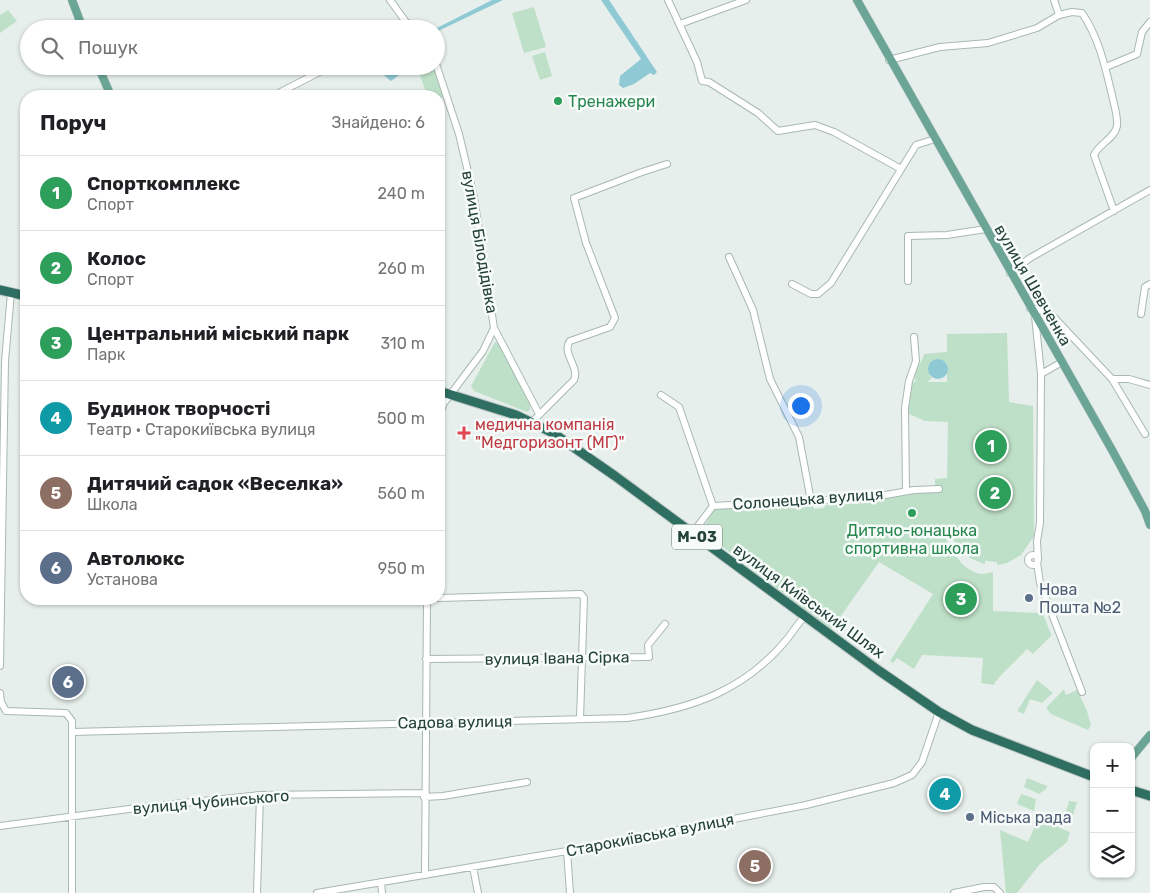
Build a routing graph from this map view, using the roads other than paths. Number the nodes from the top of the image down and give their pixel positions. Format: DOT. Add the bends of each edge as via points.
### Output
graph roads {
  1 [pos="72,0"];
  2 [pos="390,0"];
  3 [pos="668,0"];
  4 [pos="746,0"];
  5 [pos="857,0"];
  6 [pos="1054,0"];
  7 [pos="1059,15"];
  8 [pos="80,20"];
  9 [pos="405,20"];
  10 [pos="1150,22"];
  11 [pos="680,24"];
  12 [pos="889,60"];
  13 [pos="1106,67"];
  14 [pos="102,75"];
  15 [pos="314,75"];
  16 [pos="440,75"];
  17 [pos="108,90"];
  18 [pos="285,90"];
  19 [pos="445,90"];
  20 [pos="445,91"];
  21 [pos="935,139"];
  22 [pos="667,164"];
  23 [pos="901,169"];
  24 [pos="1150,190"];
  25 [pos="1114,211"];
  26 [pos="986,229"];
  27 [pos="729,257"];
  28 [pos="1010,273"];
  29 [pos="908,281"];
  30 [pos="792,284"];
  31 [pos="1150,284"];
  32 [pos="0,290"];
  33 [pos="11,293"];
  34 [pos="20,295"];
  35 [pos="1030,308"];
  36 [pos="1141,314"];
  37 [pos="1034,316"];
  38 [pos="494,328"];
  39 [pos="914,337"];
  40 [pos="1062,362"];
  41 [pos="1041,374"];
  42 [pos="1112,379"];
  43 [pos="1150,385"];
  44 [pos="445,392"];
  45 [pos="451,394"];
  46 [pos="661,395"];
  47 [pos="445,404"];
  48 [pos="539,414"];
  49 [pos="532,422"];
  50 [pos="1145,434"];
  51 [pos="939,489"];
  52 [pos="906,491"];
  53 [pos="811,501"];
  54 [pos="713,506"];
  55 [pos="1150,525"];
  56 [pos="690,532"];
  57 [pos="1037,541"];
  58 [pos="1036,562"];
  59 [pos="1,567"];
  60 [pos="445,598"];
  61 [pos="428,605"];
  62 [pos="804,617"];
  63 [pos="665,624"];
  64 [pos="583,657"];
  65 [pos="426,659"];
  66 [pos="0,666"];
  67 [pos="1082,692"];
  68 [pos="0,693"];
  69 [pos="939,712"];
  70 [pos="580,719"];
  71 [pos="425,723"];
  72 [pos="72,732"];
  73 [pos="1150,735"];
  74 [pos="1135,753"];
  75 [pos="1090,774"];
  76 [pos="527,782"];
  77 [pos="1135,791"];
  78 [pos="260,795"];
  79 [pos="424,795"];
  80 [pos="1150,796"];
  81 [pos="72,817"];
  82 [pos="0,826"];
  83 [pos="567,851"];
  84 [pos="473,867"];
  85 [pos="425,875"];
  86 [pos="381,882"];
  87 [pos="72,893"];
  88 [pos="257,893"];
  89 [pos="317,893"];
  90 [pos="382,893"];
  91 [pos="478,893"];
  92 [pos="570,893"];
  93 [pos="954,893"];
  94 [pos="1000,893"];
  1 -- 8 [label="main road"];
  2 -- 9 [label="street"];
  3 -- 11 [label="street"];
  4 -- 11 [label="street"];
  5 -- 12 [label="main road, вулиця Шевченка"];
  6 -- 7 [label="street"];
  7 -- 12 [label="street" via="1037,28 988,43 940,47"];
  7 -- 13 [label="street" via="1082,13"];
  10 -- 13 [label="street" via="1142,32 1137,54"];
  11 -- 23 [label="street" via="702,81 709,82 758,113 778,131 815,125"];
  12 -- 21 [label="main road, вулиця Шевченка"];
  13 -- 25 [label="street" via="1117,127 1094,155"];
  14 -- 17 [label="main road"];
  15 -- 18 [label="street"];
  16 -- 19 [label="street, вулиця Білодідівка"];
  20 -- 38 [label="street, вулиця Білодідівка" via="474,197"];
  21 -- 23 [label="street" via="916,144"];
  21 -- 26 [label="main road, вулиця Шевченка"];
  22 -- 48 [label="street" via="574,198 586,243 615,318 610,327 570,341 567,349 576,376"];
  23 -- 30 [label="street" via="825,291 811,294"];
  24 -- 25 [label="street"];
  25 -- 28 [label="street" via="1030,258"];
  26 -- 28 [label="main road, вулиця Шевченка"];
  26 -- 29 [label="street" via="908,236"];
  27 -- 53 [label="street" via="753,310 770,379 799,437"];
  28 -- 35 [label="main road, вулиця Шевченка"];
  31 -- 36 [label="street" via="1145,286"];
  32 -- 33 [label="highway"];
  33 -- 34 [label="highway"];
  33 -- 59 [label="street" via="5,361"];
  35 -- 37 [label="main road, вулиця Шевченка"];
  35 -- 42 [label="street" via="1048,312"];
  37 -- 40 [label="main road, вулиця Шевченка"];
  37 -- 41 [label="street"];
  38 -- 45 [label="street" via="483,351"];
  38 -- 48 [label="street, вулиця Білодідівка"];
  39 -- 52 [label="street" via="916,361 905,408"];
  40 -- 41 [label="street"];
  40 -- 55 [label="main road, вулиця Шевченка" via="1145,510"];
  41 -- 57 [label="street" via="1040,523"];
  42 -- 43 [label="street" via="1129,378"];
  42 -- 50 [label="street"];
  44 -- 45 [label="highway, вулиця Київський Шлях / М-03"];
  45 -- 47 [label="street"];
  45 -- 49 [label="highway, вулиця Київський Шлях / М-03"];
  46 -- 54 [label="street" via="679,407"];
  48 -- 49 [label="street"];
  49 -- 56 [label="highway, вулиця Київський Шлях / М-03" via="596,462"];
  51 -- 52 [label="street, Солонецька вулиця"];
  52 -- 53 [label="street, Солонецька вулиця" via="868,498"];
  53 -- 54 [label="street, Солонецька вулиця"];
  54 -- 56 [label="street, Солонецька вулиця"];
  56 -- 62 [label="highway, вулиця Київський Шлях / М-03"];
  57 -- 58 [label="street"];
  57 -- 58 [label="street" via="1028,561"];
  58 -- 67 [label="street"];
  59 -- 66 [label="street"];
  60 -- 64 [label="street" via="581,594 584,598"];
  61 -- 65 [label="street"];
  62 -- 69 [label="highway, вулиця Київський Шлях / М-03"];
  62 -- 70 [label="street, Садова вулиця" via="767,658 720,694 664,713"];
  63 -- 64 [label="street, вулиця Івана Сірка" via="648,645 649,657"];
  64 -- 65 [label="street, вулиця Івана Сірка"];
  64 -- 70 [label="street"];
  65 -- 71 [label="street"];
  68 -- 72 [label="street" via="6,711 66,712 72,720"];
  69 -- 75 [label="highway, вулиця Київський Шлях / М-03" via="980,733"];
  69 -- 83 [label="street, Старокиївська вулиця" via="922,762 912,775 894,784 806,805"];
  70 -- 71 [label="street, Садова вулиця"];
  71 -- 72 [label="street, Садова вулиця"];
  71 -- 79 [label="street"];
  72 -- 81 [label="street"];
  73 -- 74 [label="main road"];
  76 -- 79 [label="street, вулиця Чубинського" via="443,796"];
  77 -- 80 [label="highway"];
  78 -- 79 [label="street, вулиця Чубинського"];
  78 -- 81 [label="street, вулиця Чубинського"];
  78 -- 88 [label="street"];
  79 -- 85 [label="street"];
  81 -- 82 [label="street, вулиця Чубинського"];
  81 -- 87 [label="street"];
  83 -- 84 [label="street, Старокиївська вулиця"];
  83 -- 92 [label="street"];
  84 -- 85 [label="street, Старокиївська вулиця"];
  84 -- 91 [label="street"];
  85 -- 86 [label="street, Старокиївська вулиця"];
  86 -- 89 [label="street, Старокиївська вулиця"];
  86 -- 90 [label="street"];
  93 -- 94 [label="street" via="984,887 994,887"];
}
